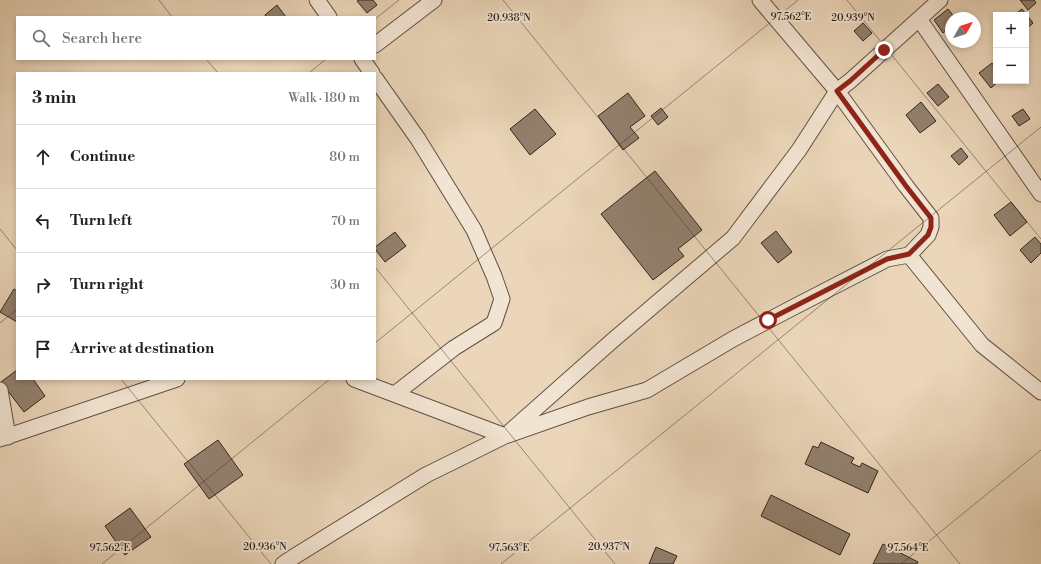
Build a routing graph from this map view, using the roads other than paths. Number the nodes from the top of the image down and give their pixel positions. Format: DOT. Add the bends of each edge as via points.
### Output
graph roads {
  1 [pos="317,0"];
  2 [pos="434,0"];
  3 [pos="760,0"];
  4 [pos="940,0"];
  5 [pos="328,16"];
  6 [pos="919,19"];
  7 [pos="376,44"];
  8 [pos="363,60"];
  9 [pos="371,72"];
  10 [pos="376,79"];
  11 [pos="837,91"];
  12 [pos="1041,194"];
  13 [pos="909,254"];
  14 [pos="174,380"];
  15 [pos="357,380"];
  16 [pos="0,390"];
  17 [pos="1041,392"];
  18 [pos="395,394"];
  19 [pos="505,436"];
  20 [pos="4,438"];
  21 [pos="283,564"];
  1 -- 5 [label="street"];
  2 -- 7 [label="street"];
  3 -- 11 [label="street"];
  4 -- 6 [label="street"];
  6 -- 11 [label="street"];
  6 -- 12 [label="street"];
  8 -- 9 [label="street"];
  10 -- 18 [label="street" via="418,139 474,230 502,299 494,323 454,348"];
  11 -- 13 [label="street" via="931,218 928,235"];
  11 -- 19 [label="street" via="799,150 733,238"];
  13 -- 17 [label="street" via="982,345"];
  13 -- 19 [label="street" via="887,259 792,308 733,339 647,390 588,407"];
  14 -- 20 [label="street"];
  15 -- 18 [label="street"];
  16 -- 20 [label="street"];
  18 -- 19 [label="street"];
  19 -- 21 [label="street" via="426,475"];
}
